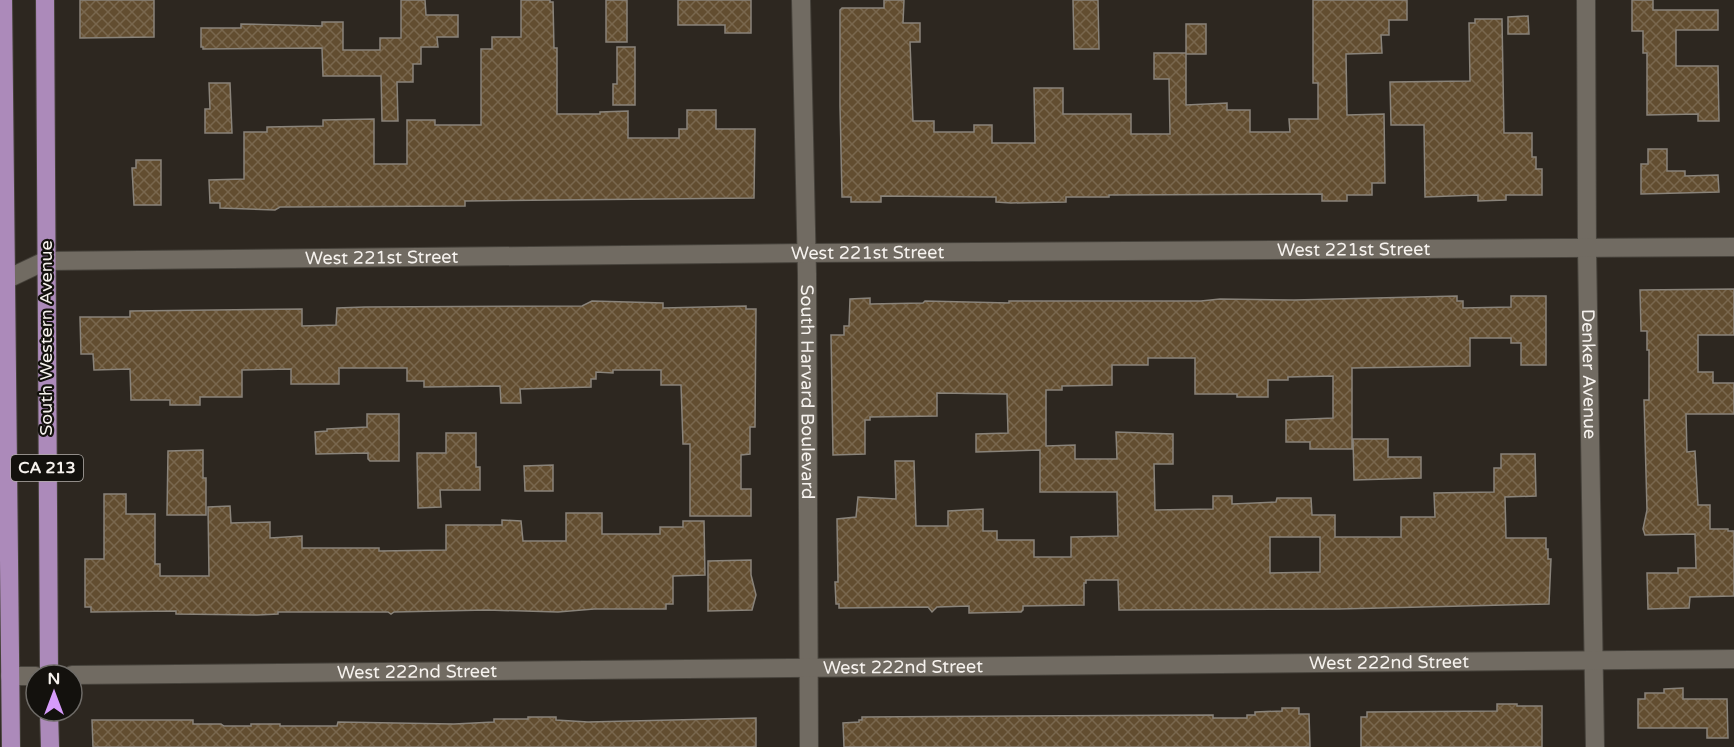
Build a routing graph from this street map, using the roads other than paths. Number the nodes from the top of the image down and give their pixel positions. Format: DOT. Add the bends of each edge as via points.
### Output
graph roads {
  1 [pos="3,0"];
  2 [pos="45,0"];
  3 [pos="801,0"];
  4 [pos="1586,0"];
  5 [pos="1734,247"];
  6 [pos="1587,249"];
  7 [pos="806,253"];
  8 [pos="45,261"];
  9 [pos="5,280"];
  10 [pos="1734,659"];
  11 [pos="1593,660"];
  12 [pos="49,663"];
  13 [pos="810,669"];
  14 [pos="10,675"];
  15 [pos="24,675"];
  16 [pos="84,675"];
  17 [pos="50,723"];
  18 [pos="11,747"];
  19 [pos="50,747"];
  20 [pos="808,747"];
  21 [pos="1594,747"];
  1 -- 9 [label="main road, CA 213"];
  2 -- 8 [label="main road, South Western Avenue / CA 213"];
  3 -- 7 [label="street, South Harvard Boulevard"];
  4 -- 6 [label="street, Denker Avenue"];
  5 -- 6 [label="street, West 221st Street"];
  6 -- 7 [label="street, West 221st Street"];
  6 -- 11 [label="street, Denker Avenue"];
  7 -- 8 [label="street, West 221st Street"];
  7 -- 13 [label="street, South Harvard Boulevard"];
  8 -- 9 [label="street, West 221st Street"];
  8 -- 12 [label="main road, South Western Avenue / CA 213"];
  9 -- 14 [label="main road, CA 213"];
  10 -- 11 [label="street, West 222nd Street"];
  11 -- 13 [label="street, West 222nd Street"];
  11 -- 21 [label="street, Denker Avenue"];
  13 -- 16 [label="street, West 222nd Street"];
  13 -- 20 [label="street, South Harvard Boulevard"];
  14 -- 15 [label="street"];
  14 -- 18 [label="main road, CA 213"];
  17 -- 19 [label="main road"];
}
